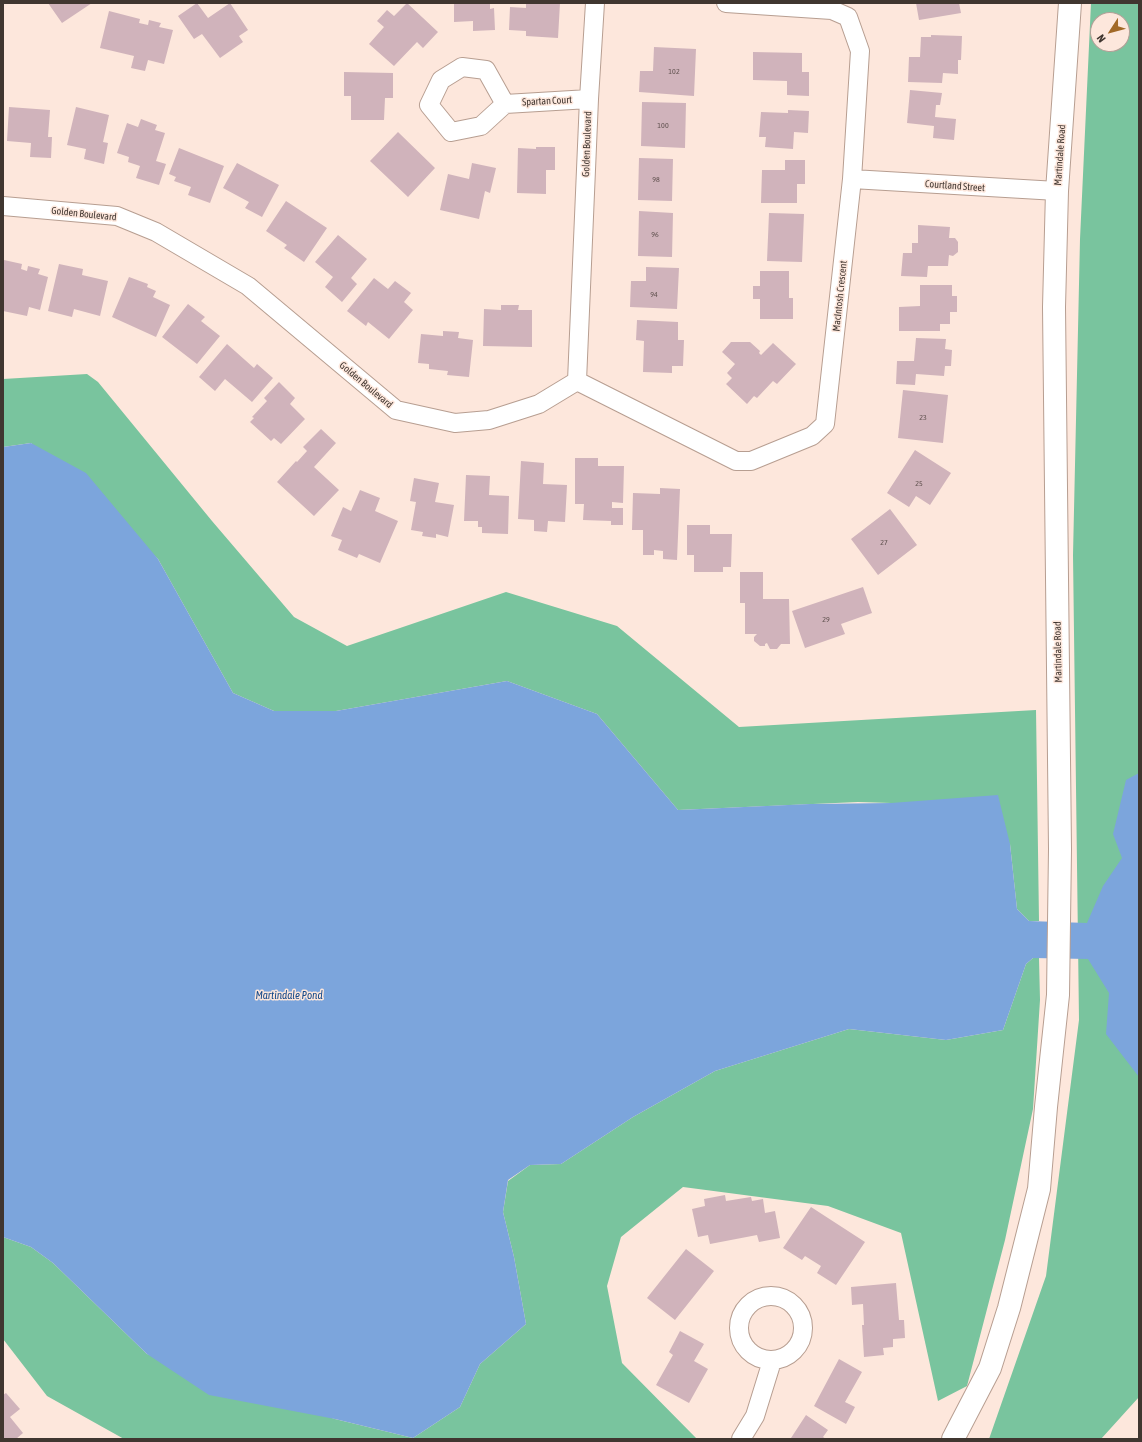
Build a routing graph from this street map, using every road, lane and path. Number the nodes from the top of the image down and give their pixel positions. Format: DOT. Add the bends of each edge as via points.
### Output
graph roads {
  1 [pos="595,3"];
  2 [pos="726,3"];
  3 [pos="1070,3"];
  4 [pos="589,99"];
  5 [pos="505,104"];
  6 [pos="852,179"];
  7 [pos="1057,192"];
  8 [pos="3,206"];
  9 [pos="577,381"];
  10 [pos="772,1361"];
  11 [pos="741,1439"];
  12 [pos="953,1439"];
  1 -- 4 [label="street, Golden Boulevard"];
  2 -- 6 [label="street, MacIntosh Crescent" via="832,10 848,17 860,51"];
  3 -- 7 [label="main road, Martindale Road"];
  4 -- 5 [label="street, Spartan Court"];
  4 -- 9 [label="street, Golden Boulevard"];
  6 -- 7 [label="street, Courtland Street"];
  6 -- 9 [label="street, MacIntosh Crescent" via="828,411 825,424 812,436 751,461 736,461"];
  7 -- 12 [label="main road, Martindale Road" via="1054,307 1060,849 1058,995 1039,1189 1010,1308 990,1368"];
  8 -- 9 [label="street, Golden Boulevard" via="117,216 156,232 248,286 396,410 455,423 489,420 539,404"];
  10 -- 11 [label="street" via="755,1416"];
}
